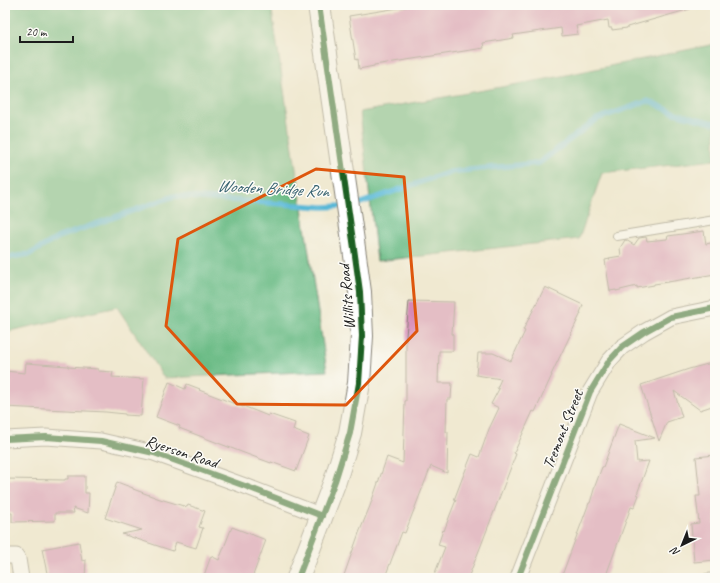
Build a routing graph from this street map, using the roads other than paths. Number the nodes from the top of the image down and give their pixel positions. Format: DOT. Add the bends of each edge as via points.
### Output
graph roads {
  1 [pos="319,5"];
  2 [pos="715,220"];
  3 [pos="617,236"];
  4 [pos="715,308"];
  5 [pos="5,439"];
  6 [pos="322,516"];
  7 [pos="5,556"];
  8 [pos="21,578"];
  9 [pos="298,578"];
  10 [pos="518,578"];
  11 [pos="707,578"];
  12 [pos="713,578"];
  1 -- 6 [label="street, Willits Road" via="360,292 362,336 359,383 350,433"];
  2 -- 3 [label="lane"];
  4 -- 10 [label="street, Tremont Street" via="671,317 622,347 609,361 590,392"];
  5 -- 6 [label="street, Ryerson Road" via="46,437 101,441 154,453"];
  6 -- 9 [label="street, Willits Road"];
  7 -- 8 [label="street" via="16,556"];
  11 -- 12 [label="lane"];
}
